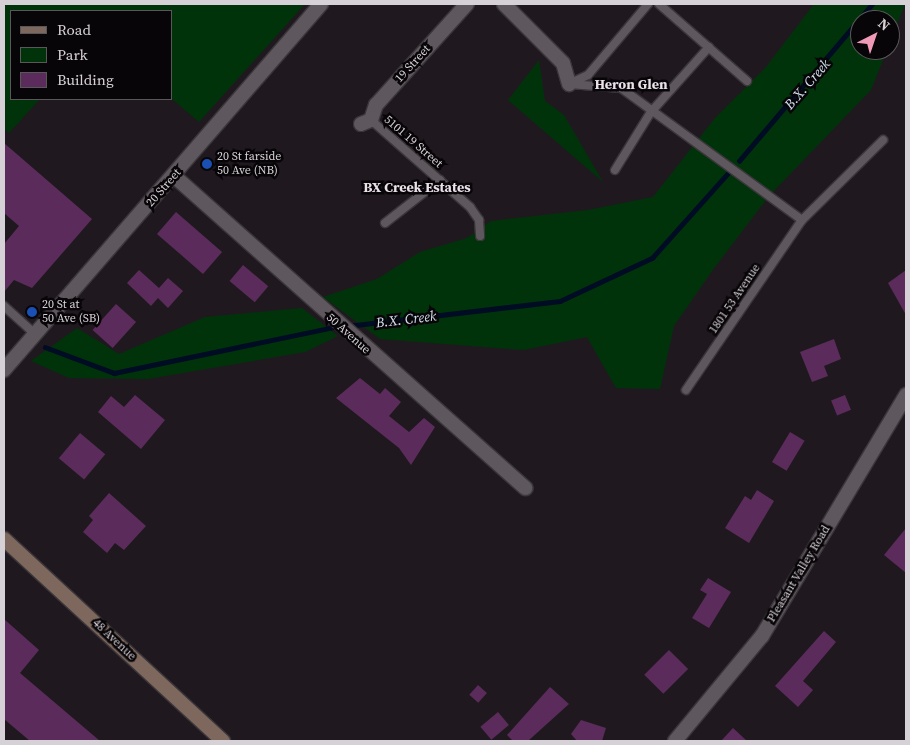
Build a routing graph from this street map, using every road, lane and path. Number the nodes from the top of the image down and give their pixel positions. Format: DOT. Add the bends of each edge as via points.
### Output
graph roads {
  1 [pos="321,4"];
  2 [pos="467,4"];
  3 [pos="504,4"];
  4 [pos="648,4"];
  5 [pos="660,4"];
  6 [pos="709,47"];
  7 [pos="747,80"];
  8 [pos="569,84"];
  9 [pos="651,112"];
  10 [pos="366,122"];
  11 [pos="884,140"];
  12 [pos="614,170"];
  13 [pos="174,176"];
  14 [pos="440,180"];
  15 [pos="802,220"];
  16 [pos="385,223"];
  17 [pos="480,236"];
  18 [pos="4,306"];
  19 [pos="34,333"];
  20 [pos="4,370"];
  21 [pos="686,390"];
  22 [pos="906,395"];
  23 [pos="524,488"];
  24 [pos="4,539"];
  25 [pos="224,741"];
  26 [pos="675,741"];
  1 -- 13 [label="street, 20 Street"];
  2 -- 10 [label="street, 19 Street" via="376,105"];
  3 -- 8 [label="street" via="558,57"];
  4 -- 8 [label="lane" via="588,75"];
  5 -- 6 [label="lane"];
  6 -- 7 [label="lane"];
  6 -- 9 [label="lane"];
  8 -- 9 [label="lane" via="621,88"];
  9 -- 12 [label="lane"];
  9 -- 15 [label="lane" via="738,170"];
  10 -- 14 [label="lane, 5101 19 Street"];
  11 -- 15 [label="lane, 1801 53 Avenue"];
  13 -- 19 [label="street, 20 Street"];
  13 -- 23 [label="street, 50 Avenue"];
  14 -- 16 [label="lane, 5101 19 Street"];
  14 -- 17 [label="lane, 5101 19 Street" via="470,207 479,220"];
  15 -- 21 [label="lane, 1801 53 Avenue"];
  18 -- 19 [label="lane"];
  19 -- 20 [label="street, 20 Street"];
  22 -- 26 [label="street, Pleasant Valley Road" via="762,636"];
  24 -- 25 [label="main road, 48 Avenue"];
}
